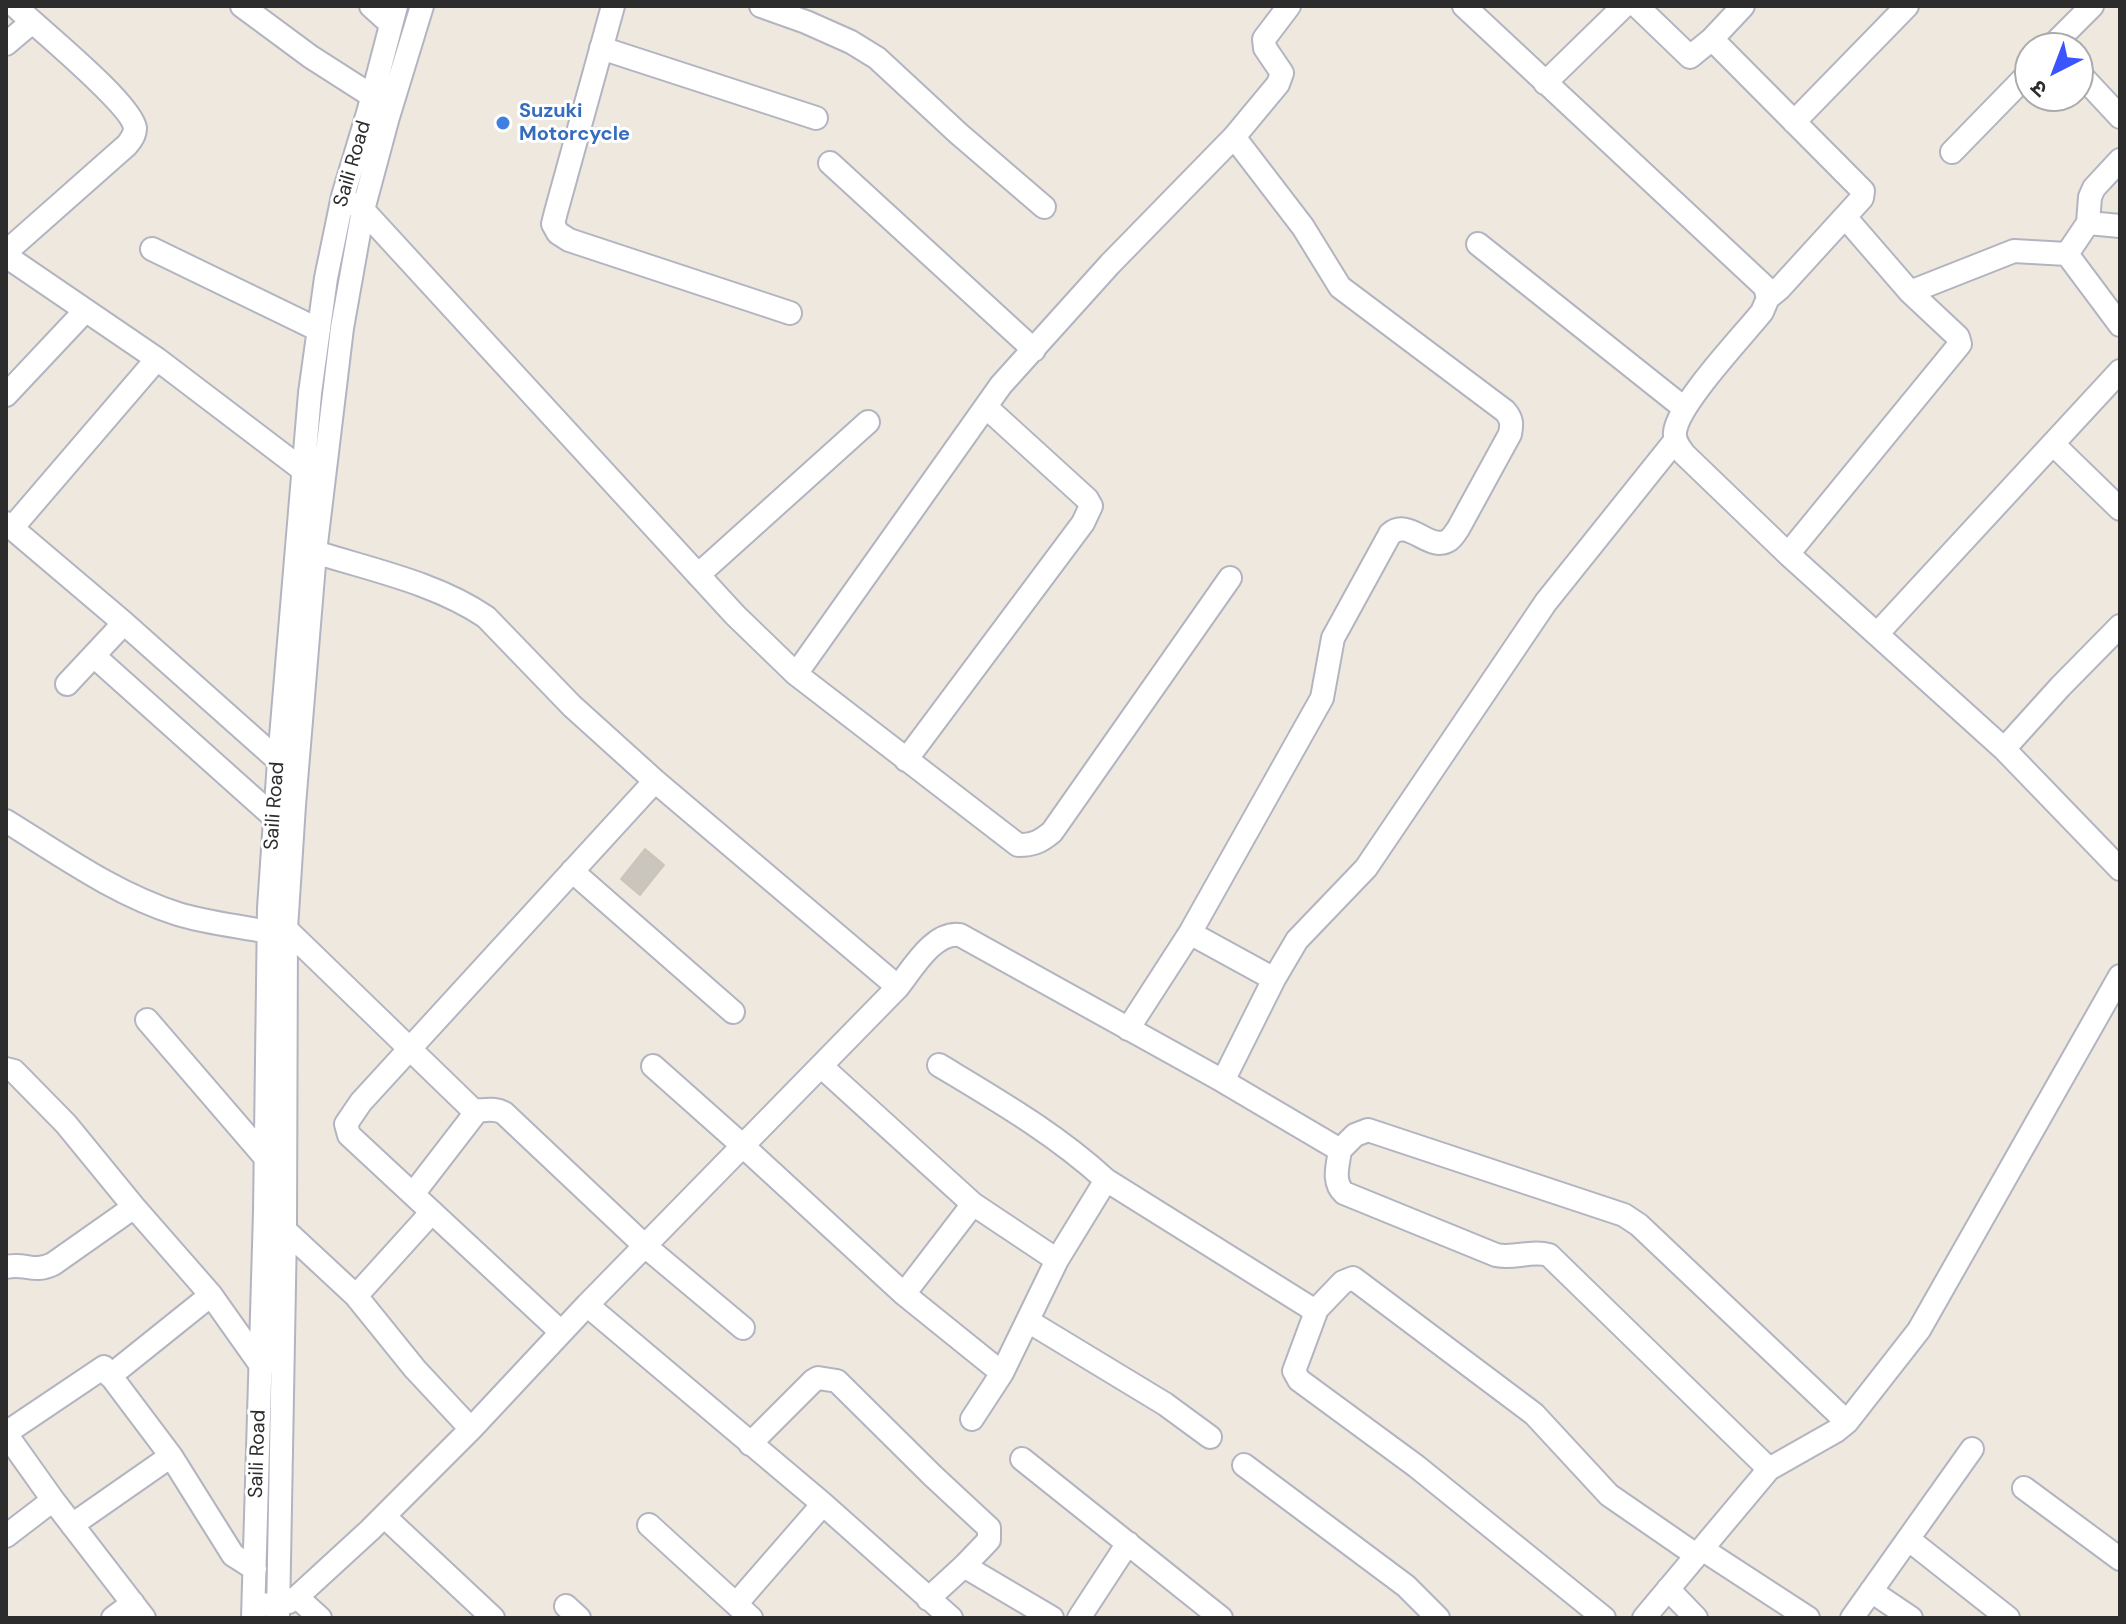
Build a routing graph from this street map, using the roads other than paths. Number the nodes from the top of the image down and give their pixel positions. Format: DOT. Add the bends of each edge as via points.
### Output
graph roads {
  1 [pos="15,6"];
  2 [pos="242,6"];
  3 [pos="371,6"];
  4 [pos="422,6"];
  5 [pos="613,6"];
  6 [pos="761,6"];
  7 [pos="1289,6"];
  8 [pos="1464,6"];
  9 [pos="1624,6"];
  10 [pos="1637,6"];
  11 [pos="1743,6"];
  12 [pos="1907,6"];
  13 [pos="2092,6"];
  14 [pos="394,15"];
  15 [pos="32,22"];
  16 [pos="2066,32"];
  17 [pos="1712,39"];
  18 [pos="6,44"];
  19 [pos="601,48"];
  20 [pos="1545,83"];
  21 [pos="2014,88"];
  22 [pos="2094,89"];
  23 [pos="372,96"];
  24 [pos="2120,117"];
  25 [pos="816,118"];
  26 [pos="1794,122"];
  27 [pos="1234,137"];
  28 [pos="1952,152"];
  29 [pos="2120,160"];
  30 [pos="830,163"];
  31 [pos="343,196"];
  32 [pos="1044,207"];
  33 [pos="363,210"];
  34 [pos="1845,217"];
  35 [pos="2088,223"];
  36 [pos="2120,226"];
  37 [pos="1478,244"];
  38 [pos="152,249"];
  39 [pos="6,254"];
  40 [pos="2067,254"];
  41 [pos="1910,292"];
  42 [pos="1768,298"];
  43 [pos="85,311"];
  44 [pos="790,313"];
  45 [pos="2120,325"];
  46 [pos="319,330"];
  47 [pos="1034,350"];
  48 [pos="157,359"];
  49 [pos="2120,371"];
  50 [pos="6,395"];
  51 [pos="986,407"];
  52 [pos="1684,408"];
  53 [pos="868,422"];
  54 [pos="1675,441"];
  55 [pos="2053,444"];
  56 [pos="303,470"];
  57 [pos="2120,509"];
  58 [pos="9,525"];
  59 [pos="315,552"];
  60 [pos="1788,554"];
  61 [pos="698,575"];
  62 [pos="1230,578"];
  63 [pos="124,623"];
  64 [pos="2120,626"];
  65 [pos="1877,634"];
  66 [pos="94,656"];
  67 [pos="796,674"];
  68 [pos="67,684"];
  69 [pos="2004,749"];
  70 [pos="906,760"];
  71 [pos="279,761"];
  72 [pos="655,781"];
  73 [pos="274,817"];
  74 [pos="6,821"];
  75 [pos="2120,869"];
  76 [pos="572,871"];
  77 [pos="277,931"];
  78 [pos="1190,933"];
  79 [pos="2120,976"];
  80 [pos="1274,979"];
  81 [pos="898,987"];
  82 [pos="2113,1004"];
  83 [pos="733,1012"];
  84 [pos="147,1020"];
  85 [pos="1128,1029"];
  86 [pos="409,1050"];
  87 [pos="939,1065"];
  88 [pos="653,1066"];
  89 [pos="821,1066"];
  90 [pos="6,1069"];
  91 [pos="1223,1081"];
  92 [pos="477,1111"];
  93 [pos="743,1146"];
  94 [pos="1340,1150"];
  95 [pos="265,1157"];
  96 [pos="1106,1180"];
  97 [pos="413,1194"];
  98 [pos="973,1204"];
  99 [pos="134,1207"];
  100 [pos="432,1212"];
  101 [pos="285,1230"];
  102 [pos="645,1246"];
  103 [pos="1057,1260"];
  104 [pos="6,1267"];
  105 [pos="904,1294"];
  106 [pos="211,1295"];
  107 [pos="356,1296"];
  108 [pos="587,1305"];
  109 [pos="1317,1309"];
  110 [pos="1028,1321"];
  111 [pos="743,1328"];
  112 [pos="561,1332"];
  113 [pos="261,1366"];
  114 [pos="1002,1373"];
  115 [pos="110,1376"];
  116 [pos="282,1376"];
  117 [pos="972,1419"];
  118 [pos="1847,1422"];
  119 [pos="471,1429"];
  120 [pos="6,1433"];
  121 [pos="1210,1437"];
  122 [pos="750,1444"];
  123 [pos="1972,1449"];
  124 [pos="171,1456"];
  125 [pos="1022,1459"];
  126 [pos="1244,1465"];
  127 [pos="1769,1469"];
  128 [pos="2024,1488"];
  129 [pos="53,1500"];
  130 [pos="823,1504"];
  131 [pos="384,1516"];
  132 [pos="72,1525"];
  133 [pos="649,1525"];
  134 [pos="6,1536"];
  135 [pos="1908,1539"];
  136 [pos="1128,1543"];
  137 [pos="1699,1552"];
  138 [pos="2120,1559"];
  139 [pos="964,1566"];
  140 [pos="255,1569"];
  141 [pos="1668,1589"];
  142 [pos="1871,1591"];
  143 [pos="928,1599"];
  144 [pos="284,1606"];
  145 [pos="138,1611"];
  146 [pos="744,1611"];
  147 [pos="253,1612"];
  148 [pos="113,1618"];
  149 [pos="320,1618"];
  150 [pos="493,1618"];
  151 [pos="951,1618"];
  152 [pos="1052,1618"];
  153 [pos="1079,1618"];
  154 [pos="1221,1618"];
  155 [pos="1438,1618"];
  156 [pos="1604,1618"];
  157 [pos="1644,1618"];
  158 [pos="1696,1618"];
  159 [pos="1808,1618"];
  160 [pos="1852,1618"];
  161 [pos="1911,1618"];
  162 [pos="2008,1618"];
  1 -- 15 [label="street"];
  2 -- 23 [label="street"];
  3 -- 14 [label="street"];
  4 -- 33 [label="street"];
  5 -- 19 [label="street"];
  6 -- 32 [label="street" via="877,58"];
  7 -- 27 [label="street" via="1264,39 1282,77"];
  8 -- 20 [label="street"];
  9 -- 20 [label="street"];
  10 -- 17 [label="street" via="1687,56"];
  11 -- 17 [label="street"];
  12 -- 26 [label="street"];
  13 -- 16 [label="street"];
  14 -- 23 [label="street, Saili Road"];
  15 -- 18 [label="street"];
  15 -- 39 [label="street" via="114,96 129,113 135,131 127,145"];
  17 -- 26 [label="street"];
  19 -- 25 [label="street"];
  19 -- 44 [label="street" via="553,224 558,233"];
  20 -- 42 [label="street" via="1757,277"];
  21 -- 28 [label="street"];
  22 -- 24 [label="street"];
  23 -- 31 [label="street, Saili Road"];
  26 -- 34 [label="street" via="1863,191"];
  27 -- 47 [label="street"];
  27 -- 78 [label="street" via="1303,227 1340,287 1505,411 1512,424 1449,540 1437,542 1401,528 1390,534 1333,638 1322,698"];
  29 -- 35 [label="street" via="2094,188"];
  30 -- 47 [label="street"];
  31 -- 33 [label="street"];
  31 -- 46 [label="street, Saili Road"];
  33 -- 59 [label="street" via="342,328"];
  33 -- 61 [label="street"];
  34 -- 41 [label="street"];
  34 -- 42 [label="street"];
  35 -- 36 [label="street"];
  35 -- 40 [label="street"];
  37 -- 52 [label="street"];
  38 -- 46 [label="street"];
  39 -- 43 [label="street"];
  40 -- 41 [label="street" via="2014,251"];
  40 -- 45 [label="street"];
  41 -- 60 [label="street" via="1960,344"];
  42 -- 52 [label="street"];
  43 -- 48 [label="street"];
  43 -- 50 [label="street"];
  46 -- 56 [label="street, Saili Road"];
  47 -- 51 [label="street"];
  48 -- 56 [label="street"];
  48 -- 58 [label="street"];
  49 -- 55 [label="street"];
  51 -- 67 [label="street"];
  51 -- 70 [label="street" via="1091,506"];
  52 -- 54 [label="street"];
  53 -- 61 [label="street"];
  54 -- 60 [label="street"];
  54 -- 80 [label="street" via="1546,602 1366,868 1297,940"];
  55 -- 57 [label="street"];
  55 -- 65 [label="street"];
  56 -- 71 [label="street, Saili Road"];
  58 -- 63 [label="street"];
  59 -- 72 [label="street" via="419,585 486,617"];
  59 -- 77 [label="street" via="294,805"];
  60 -- 65 [label="street"];
  61 -- 67 [label="street"];
  62 -- 70 [label="street" via="1040,842 1018,845"];
  63 -- 66 [label="street"];
  63 -- 71 [label="street"];
  64 -- 69 [label="street"];
  65 -- 69 [label="street"];
  66 -- 68 [label="street"];
  66 -- 73 [label="street"];
  67 -- 70 [label="street"];
  69 -- 75 [label="street"];
  71 -- 73 [label="street, Saili Road"];
  72 -- 76 [label="street"];
  72 -- 81 [label="street"];
  73 -- 77 [label="street, Saili Road"];
  74 -- 77 [label="street" via="132,896 179,914"];
  76 -- 83 [label="street"];
  76 -- 86 [label="street"];
  77 -- 86 [label="street"];
  77 -- 95 [label="street, Saili Road"];
  77 -- 101 [label="street"];
  78 -- 80 [label="street"];
  78 -- 85 [label="street"];
  79 -- 82 [label="street"];
  80 -- 91 [label="street"];
  81 -- 85 [label="street" via="936,941 960,935"];
  81 -- 89 [label="street"];
  82 -- 118 [label="street" via="1919,1330"];
  84 -- 95 [label="street"];
  85 -- 91 [label="street"];
  86 -- 92 [label="street"];
  86 -- 97 [label="street" via="361,1102 346,1129"];
  87 -- 96 [label="street" via="1033,1122"];
  88 -- 93 [label="street"];
  89 -- 93 [label="street"];
  89 -- 98 [label="street"];
  90 -- 99 [label="street" via="66,1124"];
  91 -- 94 [label="street"];
  92 -- 97 [label="street"];
  92 -- 102 [label="street" via="493,1108 504,1113"];
  93 -- 102 [label="street"];
  93 -- 105 [label="street"];
  94 -- 118 [label="street" via="1368,1130 1624,1215"];
  94 -- 127 [label="street" via="1336,1178 1344,1193 1496,1255 1549,1255"];
  95 -- 113 [label="street, Saili Road"];
  96 -- 103 [label="street"];
  96 -- 109 [label="street"];
  97 -- 100 [label="street"];
  98 -- 103 [label="street"];
  98 -- 105 [label="street"];
  99 -- 104 [label="street" via="43,1269"];
  99 -- 106 [label="street"];
  100 -- 107 [label="street"];
  100 -- 112 [label="street"];
  101 -- 107 [label="street"];
  101 -- 116 [label="street"];
  102 -- 108 [label="street"];
  102 -- 111 [label="street"];
  103 -- 110 [label="street"];
  105 -- 114 [label="street"];
  106 -- 113 [label="street"];
  106 -- 115 [label="street"];
  107 -- 119 [label="street"];
  108 -- 112 [label="street"];
  108 -- 122 [label="street"];
  109 -- 137 [label="street" via="1353,1278 1534,1414 1609,1495"];
  109 -- 156 [label="street" via="1294,1371 1299,1380 1416,1466"];
  110 -- 114 [label="street"];
  110 -- 121 [label="street"];
  112 -- 119 [label="street"];
  113 -- 116 [label="street"];
  113 -- 140 [label="street, Saili Road"];
  114 -- 117 [label="street"];
  115 -- 120 [label="street" via="104,1367"];
  115 -- 124 [label="street"];
  116 -- 144 [label="street"];
  118 -- 127 [label="street"];
  119 -- 131 [label="street"];
  120 -- 129 [label="street"];
  122 -- 130 [label="street"];
  122 -- 139 [label="street" via="813,1381 837,1381 989,1528 989,1540"];
  123 -- 135 [label="street"];
  124 -- 132 [label="street"];
  124 -- 140 [label="street" via="233,1555"];
  125 -- 136 [label="street"];
  126 -- 155 [label="street" via="1406,1586"];
  127 -- 137 [label="street"];
  128 -- 138 [label="street"];
  129 -- 132 [label="street"];
  129 -- 134 [label="street"];
  130 -- 143 [label="street"];
  130 -- 146 [label="street"];
  131 -- 144 [label="street"];
  131 -- 150 [label="street"];
  132 -- 145 [label="street"];
  133 -- 146 [label="street"];
  135 -- 142 [label="street"];
  135 -- 162 [label="street"];
  136 -- 153 [label="street"];
  136 -- 154 [label="street"];
  137 -- 141 [label="street"];
  137 -- 159 [label="street"];
  139 -- 143 [label="street"];
  139 -- 152 [label="street"];
  140 -- 147 [label="street, Saili Road"];
  141 -- 157 [label="street"];
  141 -- 158 [label="street"];
  142 -- 160 [label="street"];
  142 -- 161 [label="street"];
  143 -- 151 [label="street"];
  144 -- 147 [label="street"];
  144 -- 149 [label="street"];
  145 -- 148 [label="street"];
}
